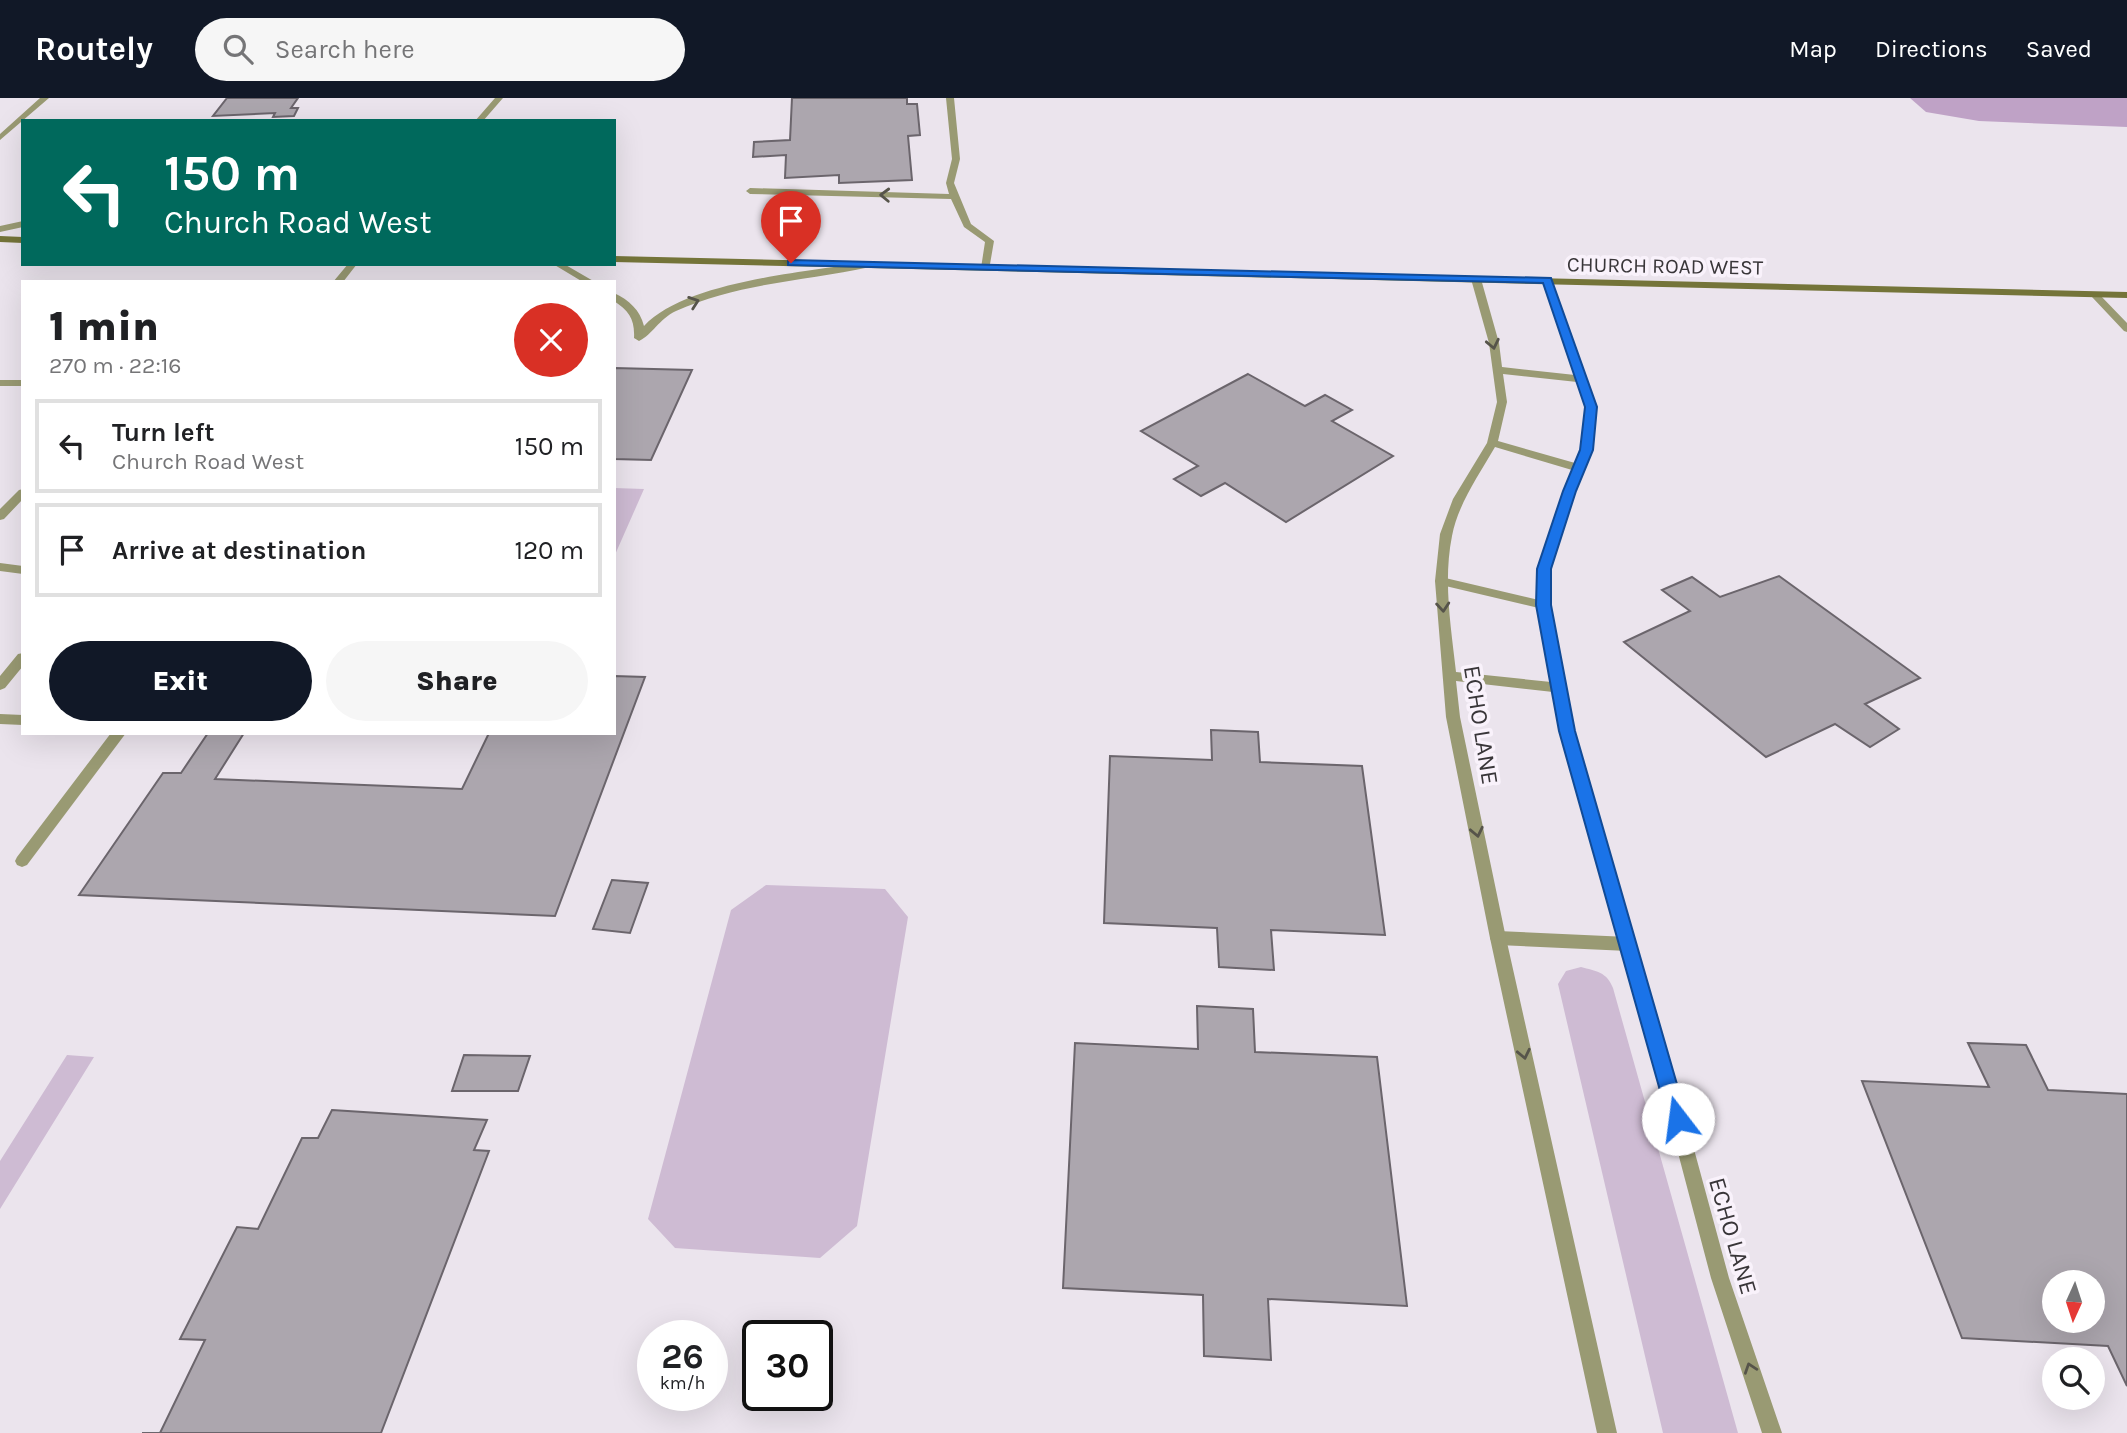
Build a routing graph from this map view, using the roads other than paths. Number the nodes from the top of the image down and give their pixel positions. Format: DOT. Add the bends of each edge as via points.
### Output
graph roads {
  1 [pos="45,98"];
  2 [pos="499,98"];
  3 [pos="950,98"];
  4 [pos="21,119"];
  5 [pos="21,119"];
  6 [pos="481,119"];
  7 [pos="0,138"];
  8 [pos="750,191"];
  9 [pos="954,197"];
  10 [pos="21,224"];
  11 [pos="0,229"];
  12 [pos="0,239"];
  13 [pos="21,240"];
  14 [pos="616,259"];
  15 [pos="867,265"];
  16 [pos="351,266"];
  17 [pos="561,266"];
  18 [pos="986,268"];
  19 [pos="1476,279"];
  20 [pos="340,280"];
  21 [pos="586,280"];
  22 [pos="1547,280"];
  23 [pos="2095,295"];
  24 [pos="2127,295"];
  25 [pos="616,297"];
  26 [pos="2127,329"];
  27 [pos="1498,370"];
  28 [pos="1581,379"];
  29 [pos="0,383"];
  30 [pos="21,383"];
  31 [pos="1492,443"];
  32 [pos="1579,468"];
  33 [pos="21,494"];
  34 [pos="0,516"];
  35 [pos="0,568"];
  36 [pos="21,570"];
  37 [pos="1441,581"];
  38 [pos="1544,605"];
  39 [pos="21,659"];
  40 [pos="1449,676"];
  41 [pos="0,685"];
  42 [pos="1559,688"];
  43 [pos="0,719"];
  44 [pos="21,720"];
  45 [pos="117,735"];
  46 [pos="22,861"];
  47 [pos="1498,939"];
  48 [pos="1629,944"];
  49 [pos="1607,1433"];
  50 [pos="1772,1433"];
  1 -- 5 [label="street"];
  2 -- 6 [label="street"];
  3 -- 9 [label="street" via="956,159 950,183"];
  4 -- 7 [label="street"];
  9 -- 8 [label="street, one-way"];
  9 -- 18 [label="street" via="967,225 990,241"];
  10 -- 11 [label="street"];
  12 -- 13 [label="main road"];
  14 -- 15 [label="main road, CHURCH ROAD WEST"];
  15 -- 18 [label="main road, CHURCH ROAD WEST"];
  25 -- 15 [label="street, one-way" via="636,311 639,338 651,322 671,309 715,295"];
  16 -- 20 [label="street"];
  17 -- 21 [label="street"];
  18 -- 19 [label="main road, CHURCH ROAD WEST"];
  19 -- 22 [label="main road, CHURCH ROAD WEST"];
  19 -- 27 [label="street, ECHO LANE, one-way"];
  22 -- 23 [label="main road, CHURCH ROAD WEST"];
  22 -- 28 [label="street, ECHO LANE"];
  23 -- 24 [label="main road, CHURCH ROAD WEST"];
  23 -- 26 [label="street"];
  27 -- 28 [label="street"];
  27 -- 31 [label="street, ECHO LANE" via="1502,402"];
  28 -- 32 [label="street, ECHO LANE" via="1591,407"];
  29 -- 30 [label="street"];
  31 -- 32 [label="street"];
  31 -- 37 [label="street, ECHO LANE" via="1459,499 1446,534"];
  32 -- 38 [label="street, ECHO LANE" via="1544,569"];
  33 -- 34 [label="street"];
  35 -- 36 [label="street"];
  37 -- 38 [label="street"];
  37 -- 40 [label="street, ECHO LANE, one-way"];
  38 -- 42 [label="street, ECHO LANE"];
  39 -- 41 [label="street"];
  40 -- 42 [label="street"];
  40 -- 47 [label="street, ECHO LANE, one-way" via="1453,717"];
  42 -- 48 [label="street, ECHO LANE" via="1567,731"];
  43 -- 44 [label="street"];
  45 -- 46 [label="street"];
  47 -- 48 [label="street"];
  47 -- 49 [label="street, ECHO LANE, one-way"];
  50 -- 48 [label="street, ECHO LANE, one-way" via="1720,1278"];
}
